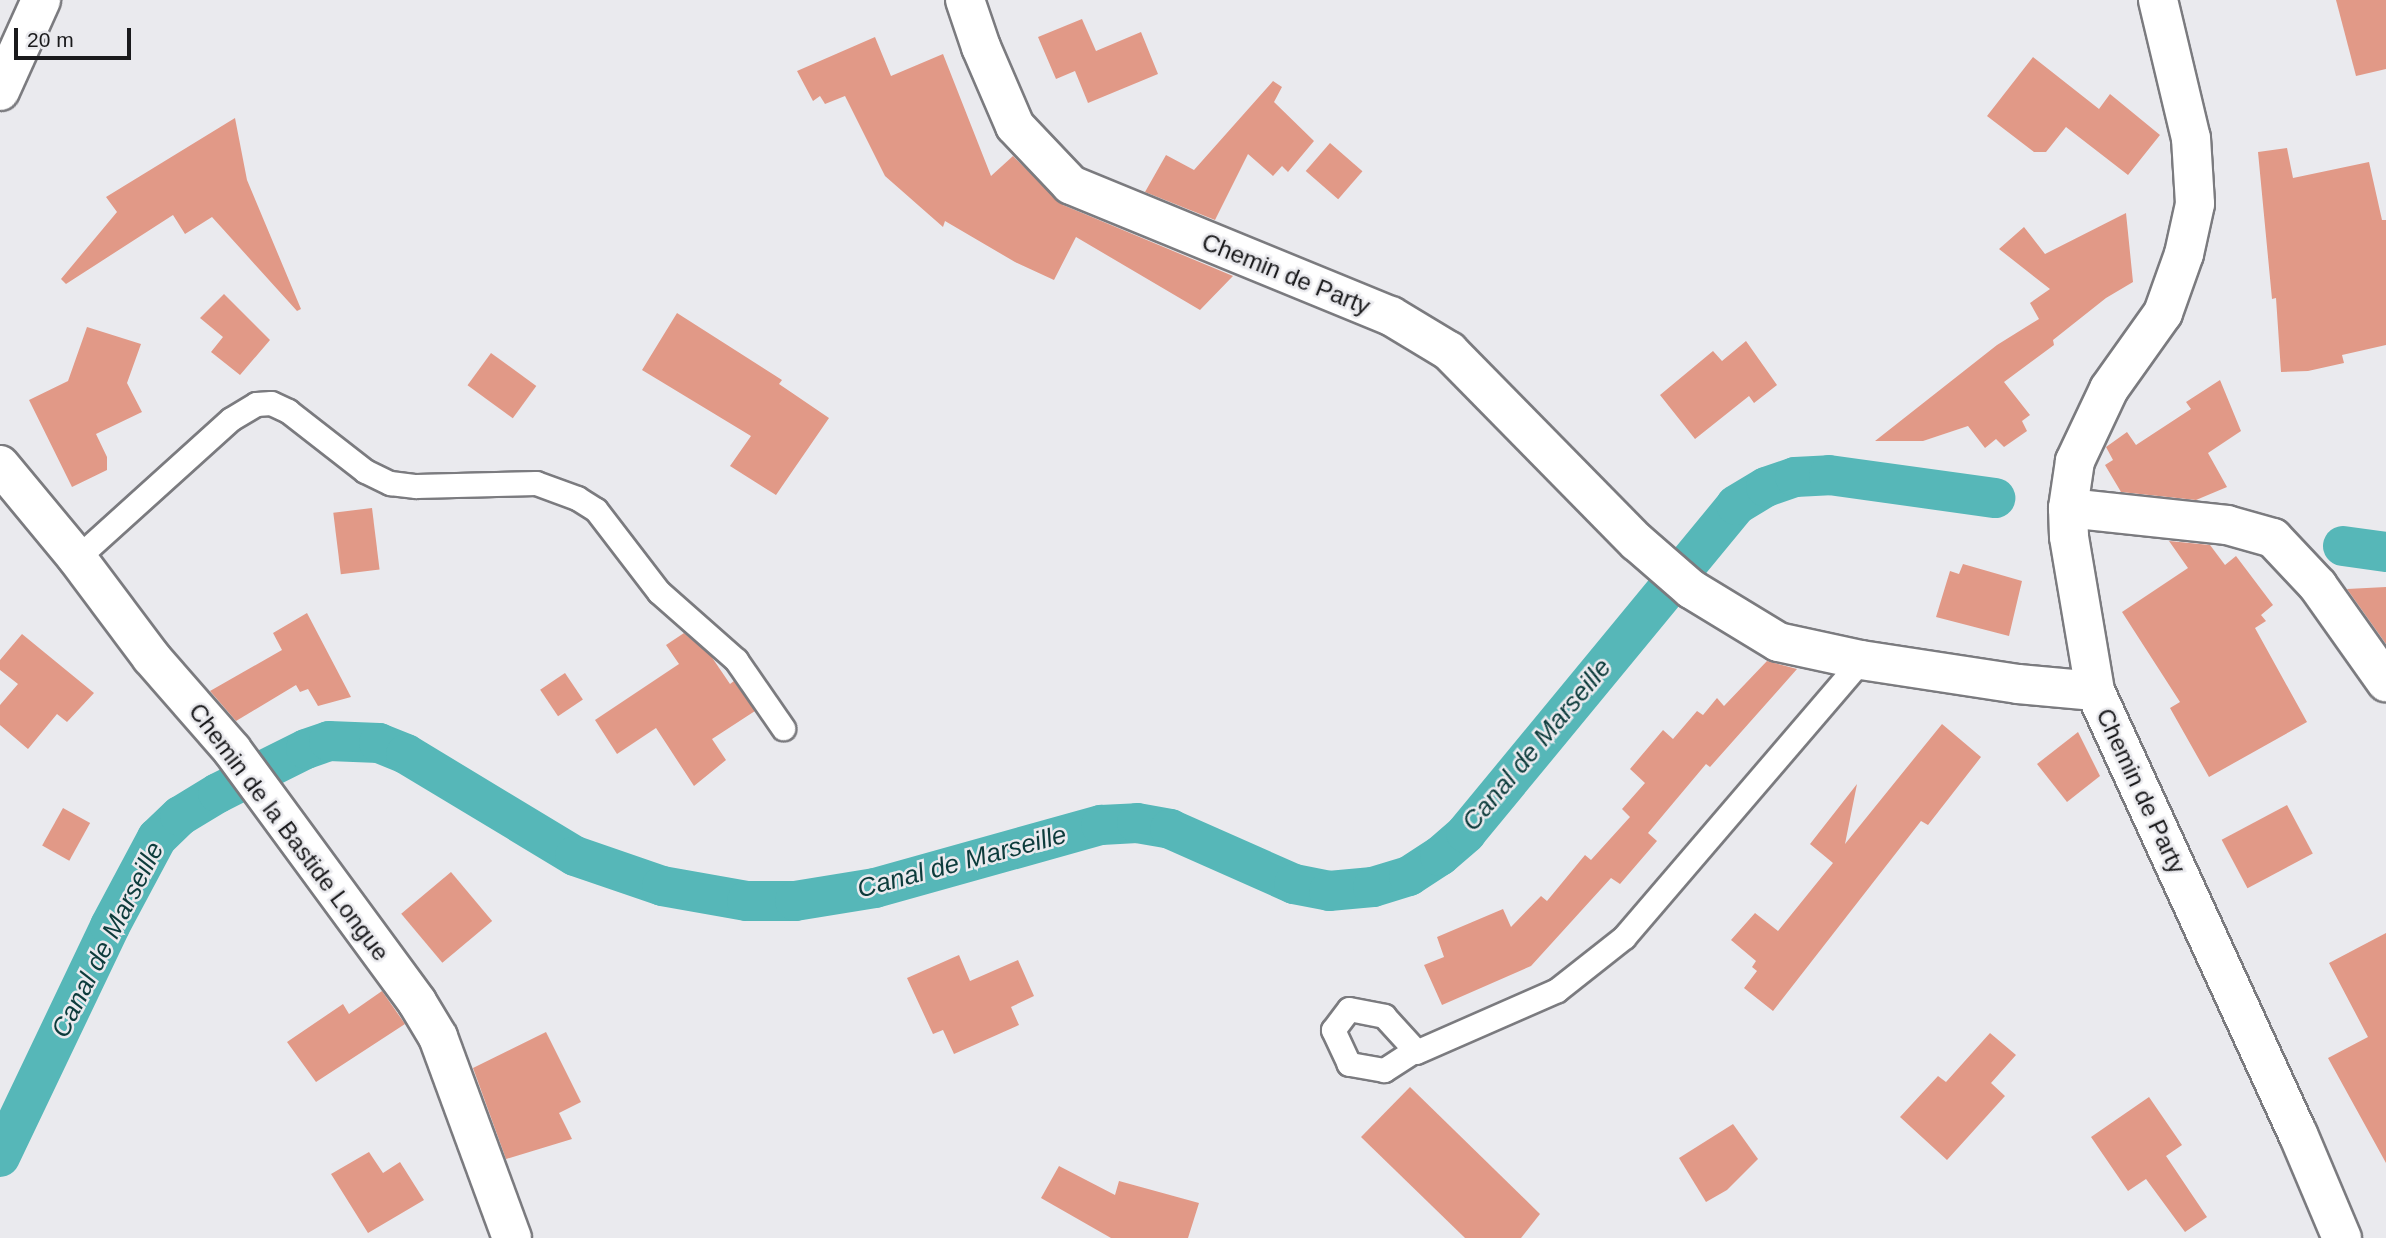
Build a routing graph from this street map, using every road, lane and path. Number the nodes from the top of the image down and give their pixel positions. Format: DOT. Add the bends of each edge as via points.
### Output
graph roads {
  1 [pos="41,0"];
  2 [pos="965,0"];
  3 [pos="2158,0"];
  4 [pos="0,91"];
  5 [pos="0,465"];
  6 [pos="2068,522"];
  7 [pos="77,558"];
  8 [pos="1861,660"];
  9 [pos="2386,682"];
  10 [pos="2095,691"];
  11 [pos="783,728"];
  12 [pos="1415,1050"];
  13 [pos="512,1238"];
  14 [pos="2342,1238"];
  1 -- 4 [label="street"];
  2 -- 8 [label="street, Chemin de Party" via="1015,125 1071,186 1391,316 1449,351 1637,542 1691,589 1778,642"];
  3 -- 6 [label="street" via="2192,138 2194,204 2184,254 2163,313 2109,389 2076,461"];
  5 -- 7 [label="street, Chemin de la Bastide Longue"];
  6 -- 9 [label="street" via="2227,525 2273,538 2318,586"];
  6 -- 10 [label="street"];
  7 -- 11 [label="lane" via="231,419 256,404 271,403 365,471 390,483 536,482 596,510 659,592 736,660"];
  7 -- 13 [label="street, Chemin de la Bastide Longue" via="151,657 273,803 417,1002 438,1037"];
  8 -- 10 [label="street, Chemin de Party"];
  8 -- 12 [label="lane" via="1624,937 1557,990"];
  10 -- 14 [label="street, Chemin de Party"];
}
